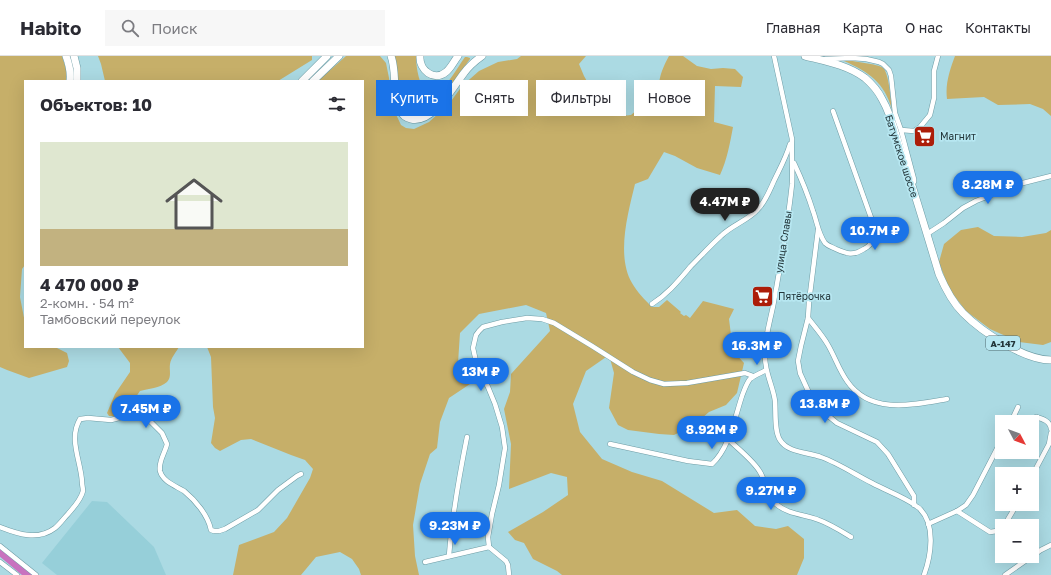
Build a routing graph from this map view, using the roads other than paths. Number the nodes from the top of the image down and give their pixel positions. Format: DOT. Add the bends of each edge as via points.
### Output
graph roads {
  1 [pos="66,56"];
  2 [pos="74,56"];
  3 [pos="327,56"];
  4 [pos="339,56"];
  5 [pos="391,56"];
  6 [pos="420,56"];
  7 [pos="458,56"];
  8 [pos="482,56"];
  9 [pos="774,56"];
  10 [pos="805,56"];
  11 [pos="938,56"];
  12 [pos="817,59"];
  13 [pos="70,80"];
  14 [pos="77,80"];
  15 [pos="303,80"];
  16 [pos="314,80"];
  17 [pos="833,111"];
  18 [pos="901,130"];
  19 [pos="792,139"];
  20 [pos="793,161"];
  21 [pos="1051,176"];
  22 [pos="912,184"];
  23 [pos="818,230"];
  24 [pos="927,234"];
  25 [pos="652,304"];
  26 [pos="808,318"];
  27 [pos="1051,360"];
  28 [pos="766,370"];
  29 [pos="753,376"];
  30 [pos="947,399"];
  31 [pos="1018,407"];
  32 [pos="1014,415"];
  33 [pos="1039,418"];
  34 [pos="1051,429"];
  35 [pos="1051,433"];
  36 [pos="466,437"];
  37 [pos="728,439"];
  38 [pos="610,444"];
  39 [pos="995,453"];
  40 [pos="1037,467"];
  41 [pos="301,474"];
  42 [pos="914,505"];
  43 [pos="957,511"];
  44 [pos="928,524"];
  45 [pos="0,527"];
  46 [pos="995,531"];
  47 [pos="852,537"];
  48 [pos="1051,545"];
  49 [pos="0,546"];
  50 [pos="489,547"];
  51 [pos="449,556"];
  52 [pos="0,562"];
  53 [pos="425,562"];
  54 [pos="17,575"];
  55 [pos="36,575"];
  56 [pos="509,575"];
  57 [pos="924,575"];
  58 [pos="1005,575"];
  1 -- 13 [label="highway"];
  2 -- 14 [label="highway"];
  3 -- 15 [label="highway"];
  4 -- 16 [label="highway"];
  5 -- 8 [label="highway" via="399,109 407,118 414,120 430,114 445,99 465,71"];
  6 -- 7 [label="highway" via="422,67 434,76 446,71"];
  9 -- 19 [label="street, улица Славы"];
  10 -- 12 [label="highway, Батумское шоссе / А-147"];
  11 -- 18 [label="street" via="934,70 934,98 930,114 920,127 914,130"];
  12 -- 18 [label="street" via="866,59 883,64 891,76 895,112"];
  12 -- 22 [label="highway, Батумское шоссе / А-147" via="850,70 864,77 875,88 889,112"];
  17 -- 23 [label="street" via="874,226 874,234 872,242 855,254 845,253 826,244"];
  18 -- 22 [label="street" via="914,179"];
  19 -- 20 [label="street, улица Славы"];
  19 -- 25 [label="street" via="759,209 730,228 702,254 679,282"];
  20 -- 23 [label="street"];
  20 -- 28 [label="street, улица Славы" via="785,236 765,345"];
  21 -- 24 [label="street" via="1019,184 976,201"];
  22 -- 24 [label="highway, Батумское шоссе / А-147"];
  23 -- 26 [label="street"];
  24 -- 27 [label="highway, Батумское шоссе / А-147" via="944,286 962,312 1003,343 1030,356"];
  26 -- 30 [label="street" via="828,344 846,381 862,396 874,402 890,405"];
  26 -- 42 [label="street" via="798,361 800,373 810,394 817,405 837,423 876,442 888,454 914,496"];
  28 -- 29 [label="street"];
  28 -- 42 [label="street, улица Славы" via="774,400 778,435 784,444 834,463"];
  29 -- 37 [label="street" via="745,388"];
  29 -- 50 [label="street" via="745,373 664,384 633,372 554,323 542,319 527,318 483,328 476,336 473,348 477,366 495,404 505,448 488,537"];
  31 -- 32 [label="street"];
  33 -- 34 [label="street" via="1046,420"];
  35 -- 40 [label="street" via="1049,444"];
  36 -- 51 [label="street"];
  37 -- 38 [label="street" via="712,464"];
  37 -- 47 [label="street" via="762,473 775,504 787,511 819,520"];
  39 -- 43 [label="street" via="973,495 966,505"];
  41 -- 45 [label="street" via="278,490 258,510 219,532 211,530 202,511 190,496 163,478 160,464 167,444 162,433 150,421 130,410 124,410 119,418 111,420 80,419 75,437 83,491 79,500 55,528 44,534 26,536"];
  42 -- 44 [label="street, улица Славы" via="920,509"];
  43 -- 44 [label="street"];
  43 -- 46 [label="street" via="990,532"];
  44 -- 57 [label="street, улица Славы" via="931,534 930,555"];
  48 -- 58 [label="street"];
  49 -- 55 [label="street"];
  50 -- 51 [label="street"];
  50 -- 56 [label="street" via="506,561"];
  51 -- 53 [label="street"];
  52 -- 54 [label="street"];
}
